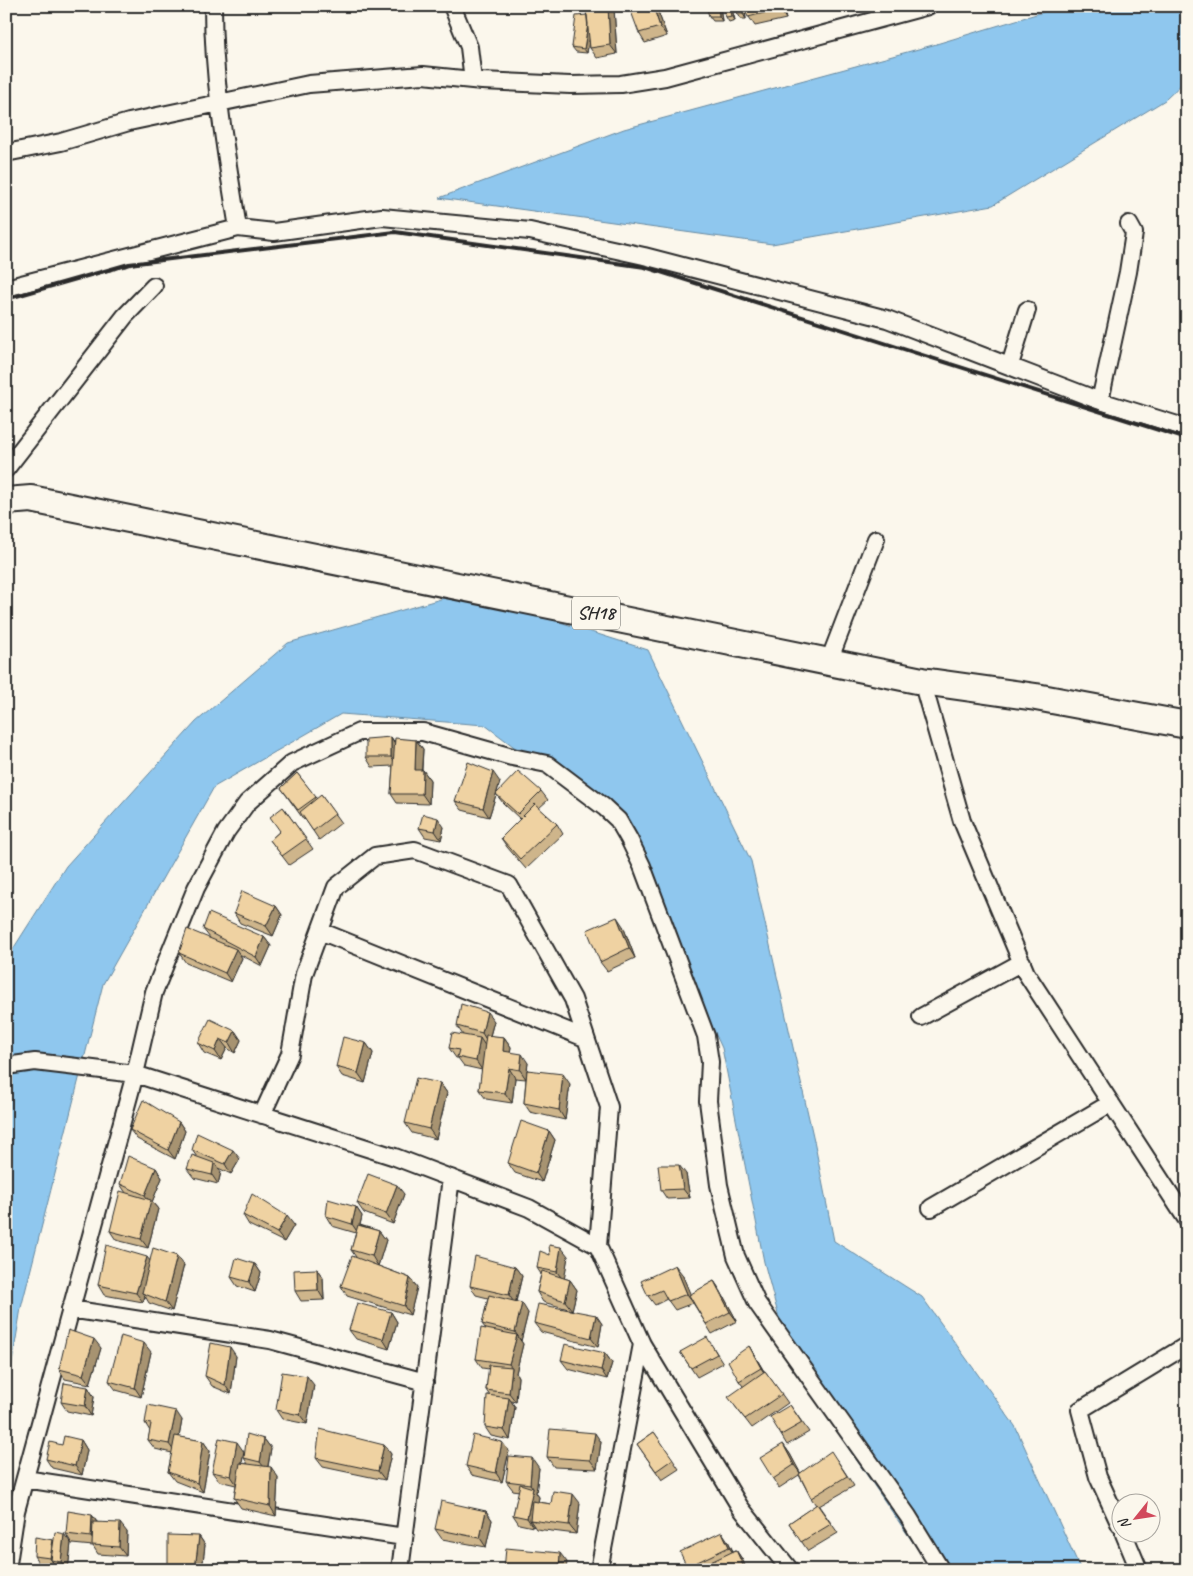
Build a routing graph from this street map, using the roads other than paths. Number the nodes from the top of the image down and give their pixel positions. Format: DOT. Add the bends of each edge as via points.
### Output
graph roads {
  1 [pos="214,6"];
  2 [pos="452,6"];
  3 [pos="928,6"];
  4 [pos="473,80"];
  5 [pos="218,102"];
  6 [pos="6,153"];
  7 [pos="1129,224"];
  8 [pos="238,228"];
  9 [pos="154,286"];
  10 [pos="6,288"];
  11 [pos="1027,310"];
  12 [pos="1010,365"];
  13 [pos="1100,400"];
  14 [pos="1187,428"];
  15 [pos="6,469"];
  16 [pos="6,501"];
  17 [pos="876,540"];
  18 [pos="829,661"];
  19 [pos="922,681"];
  20 [pos="1187,724"];
  21 [pos="320,931"];
  22 [pos="1022,962"];
  23 [pos="921,1017"];
  24 [pos="586,1038"];
  25 [pos="6,1066"];
  26 [pos="135,1074"];
  27 [pos="1111,1103"];
  28 [pos="262,1115"];
  29 [pos="451,1178"];
  30 [pos="931,1208"];
  31 [pos="1187,1220"];
  32 [pos="598,1246"];
  33 [pos="70,1309"];
  34 [pos="642,1344"];
  35 [pos="1187,1345"];
  36 [pos="425,1382"];
  37 [pos="25,1479"];
  38 [pos="1110,1504"];
  39 [pos="404,1537"];
  40 [pos="1128,1544"];
  41 [pos="7,1570"];
  42 [pos="400,1570"];
  43 [pos="599,1570"];
  44 [pos="790,1570"];
  45 [pos="941,1570"];
  46 [pos="1139,1570"];
  1 -- 5 [label="street"];
  2 -- 4 [label="street" via="469,47"];
  3 -- 4 [label="street" via="665,76 621,84"];
  4 -- 5 [label="street" via="423,74 318,83"];
  5 -- 6 [label="street"];
  5 -- 8 [label="street"];
  7 -- 13 [label="street" via="1134,233 1128,272"];
  8 -- 10 [label="street"];
  8 -- 12 [label="street" via="274,232 382,217 530,231 644,256 888,319"];
  9 -- 15 [label="street" via="125,316"];
  11 -- 12 [label="street"];
  12 -- 13 [label="street"];
  13 -- 14 [label="street"];
  16 -- 18 [label="main road, SH18" via="31,499"];
  17 -- 18 [label="street"];
  18 -- 19 [label="main road, SH18"];
  19 -- 20 [label="main road, SH18"];
  19 -- 22 [label="street" via="962,821"];
  21 -- 24 [label="street"];
  21 -- 24 [label="street" via="336,887 375,856 415,850 509,886 572,999"];
  21 -- 28 [label="street" via="304,974 290,1054"];
  22 -- 23 [label="street"];
  22 -- 27 [label="street"];
  24 -- 32 [label="street" via="609,1107"];
  25 -- 26 [label="street" via="36,1062"];
  26 -- 28 [label="street"];
  26 -- 33 [label="street"];
  26 -- 45 [label="street" via="154,992 196,888 226,832 247,803 292,762 359,732 424,732 547,764 618,820 642,866 706,1036 710,1062 708,1101 719,1185 736,1256 757,1303 908,1516"];
  27 -- 30 [label="street"];
  27 -- 31 [label="street"];
  28 -- 29 [label="street"];
  29 -- 32 [label="street" via="529,1208"];
  29 -- 36 [label="street"];
  32 -- 34 [label="street"];
  33 -- 36 [label="street" via="270,1340"];
  33 -- 37 [label="street"];
  34 -- 43 [label="street"];
  34 -- 44 [label="street" via="740,1507"];
  35 -- 38 [label="street" via="1080,1410 1098,1477"];
  36 -- 39 [label="street"];
  37 -- 39 [label="street"];
  37 -- 41 [label="street" via="16,1511"];
  39 -- 42 [label="street"];
  40 -- 46 [label="street"];
}
